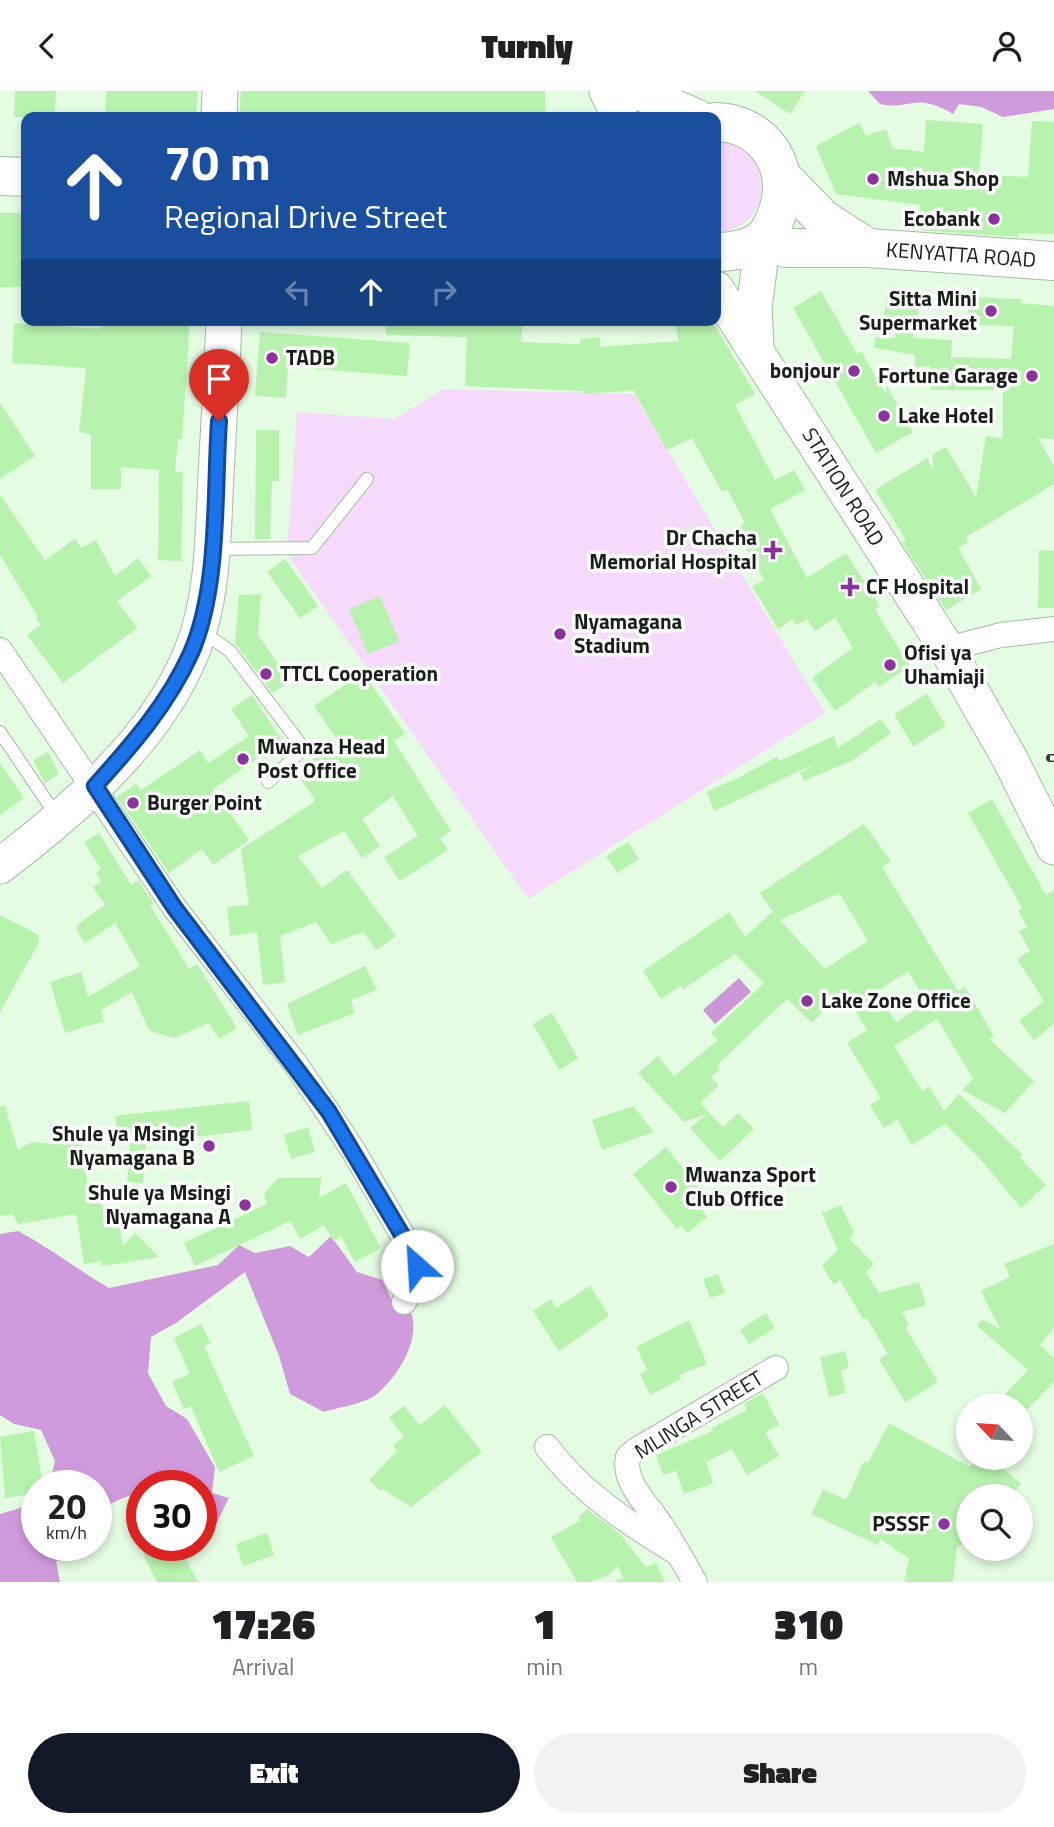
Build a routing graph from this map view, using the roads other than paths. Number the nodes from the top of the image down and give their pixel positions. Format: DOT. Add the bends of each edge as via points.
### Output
graph roads {
  1 [pos="220,91"];
  2 [pos="607,91"];
  3 [pos="636,91"];
  4 [pos="219,112"];
  5 [pos="618,112"];
  6 [pos="685,112"];
  7 [pos="721,123"];
  8 [pos="0,176"];
  9 [pos="21,177"];
  10 [pos="783,178"];
  11 [pos="763,239"];
  12 [pos="868,248"];
  13 [pos="721,251"];
  14 [pos="1054,261"];
  15 [pos="721,296"];
  16 [pos="224,326"];
  17 [pos="756,347"];
  18 [pos="367,479"];
  19 [pos="212,549"];
  20 [pos="198,628"];
  21 [pos="1054,629"];
  22 [pos="947,649"];
  23 [pos="0,650"];
  24 [pos="0,732"];
  25 [pos="268,782"];
  26 [pos="95,786"];
  27 [pos="59,818"];
  28 [pos="1054,847"];
  29 [pos="0,866"];
  30 [pos="404,1301"];
  31 [pos="776,1368"];
  32 [pos="547,1447"];
  33 [pos="644,1503"];
  34 [pos="630,1524"];
  35 [pos="677,1553"];
  36 [pos="695,1582"];
  1 -- 4 [label="main road"];
  2 -- 5 [label="main road"];
  3 -- 6 [label="main road"];
  7 -- 10 [label="highway" via="748,129 765,141"];
  8 -- 9 [label="highway"];
  10 -- 11 [label="highway" via="782,199"];
  10 -- 12 [label="highway, KENYATTA ROAD" via="823,219"];
  11 -- 12 [label="highway, KENYATTA ROAD" via="786,248"];
  11 -- 13 [label="highway"];
  11 -- 17 [label="main road, STATION ROAD" via="754,308"];
  12 -- 14 [label="highway, KENYATTA ROAD"];
  15 -- 17 [label="main road, STATION ROAD"];
  16 -- 19 [label="main road"];
  17 -- 22 [label="main road, STATION ROAD"];
  18 -- 19 [label="lane" via="312,548"];
  19 -- 20 [label="main road"];
  20 -- 25 [label="lane" via="230,651 299,742 298,754"];
  20 -- 26 [label="main road" via="171,693"];
  21 -- 22 [label="street" via="1001,635"];
  22 -- 28 [label="main road, STATION ROAD"];
  23 -- 26 [label="street"];
  24 -- 27 [label="lane"];
  26 -- 27 [label="main road"];
  26 -- 30 [label="street" via="174,907 296,1066 353,1150 414,1255 417,1279"];
  27 -- 29 [label="main road"];
  31 -- 33 [label="street, MLINGA STREET" via="628,1457 626,1466"];
  32 -- 34 [label="street" via="569,1477"];
  33 -- 34 [label="street"];
  33 -- 35 [label="street"];
  34 -- 35 [label="street"];
  35 -- 36 [label="street"];
}
